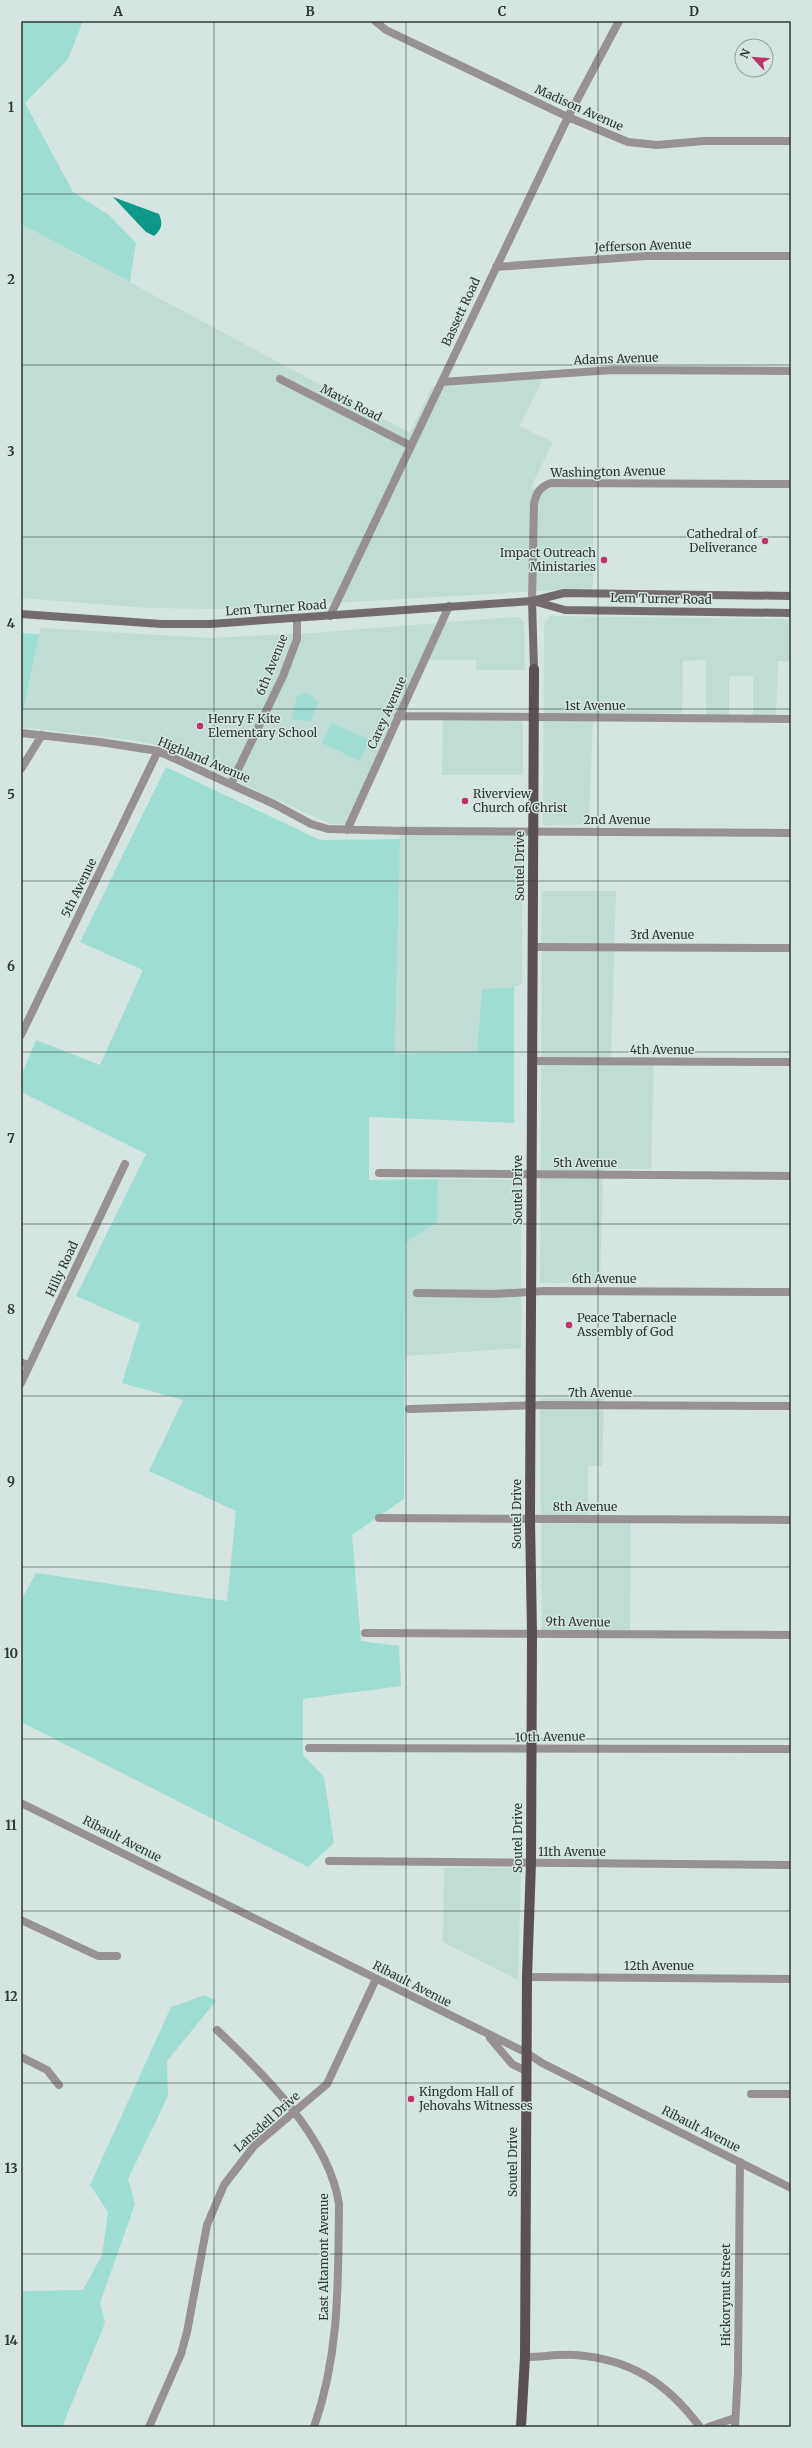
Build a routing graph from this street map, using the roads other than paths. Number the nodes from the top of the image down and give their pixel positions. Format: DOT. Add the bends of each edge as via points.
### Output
graph roads {
  1 [pos="375,21"];
  2 [pos="618,21"];
  3 [pos="568,117"];
  4 [pos="791,141"];
  5 [pos="791,256"];
  6 [pos="496,267"];
  7 [pos="791,370"];
  8 [pos="280,379"];
  9 [pos="442,382"];
  10 [pos="411,446"];
  11 [pos="791,484"];
  12 [pos="791,596"];
  13 [pos="532,601"];
  14 [pos="448,606"];
  15 [pos="791,613"];
  16 [pos="21,614"];
  17 [pos="330,616"];
  18 [pos="297,619"];
  19 [pos="534,669"];
  20 [pos="398,716"];
  21 [pos="534,718"];
  22 [pos="791,719"];
  23 [pos="21,733"];
  24 [pos="42,735"];
  25 [pos="158,751"];
  26 [pos="21,769"];
  27 [pos="231,784"];
  28 [pos="347,830"];
  29 [pos="533,832"];
  30 [pos="791,833"];
  31 [pos="533,947"];
  32 [pos="791,948"];
  33 [pos="21,1035"];
  34 [pos="532,1061"];
  35 [pos="791,1062"];
  36 [pos="125,1164"];
  37 [pos="379,1173"];
  38 [pos="531,1175"];
  39 [pos="791,1176"];
  40 [pos="531,1291"];
  41 [pos="791,1292"];
  42 [pos="417,1293"];
  43 [pos="21,1362"];
  44 [pos="29,1366"];
  45 [pos="21,1383"];
  46 [pos="530,1406"];
  47 [pos="791,1406"];
  48 [pos="409,1409"];
  49 [pos="379,1518"];
  50 [pos="530,1520"];
  51 [pos="791,1520"];
  52 [pos="365,1633"];
  53 [pos="532,1633"];
  54 [pos="791,1635"];
  55 [pos="309,1748"];
  56 [pos="532,1749"];
  57 [pos="791,1749"];
  58 [pos="21,1803"];
  59 [pos="329,1861"];
  60 [pos="531,1863"];
  61 [pos="791,1865"];
  62 [pos="21,1920"];
  63 [pos="117,1956"];
  64 [pos="527,1977"];
  65 [pos="376,1979"];
  66 [pos="791,1979"];
  67 [pos="217,2030"];
  68 [pos="487,2035"];
  69 [pos="527,2053"];
  70 [pos="21,2057"];
  71 [pos="526,2071"];
  72 [pos="59,2085"];
  73 [pos="751,2094"];
  74 [pos="791,2094"];
  75 [pos="294,2113"];
  76 [pos="740,2162"];
  77 [pos="791,2188"];
  78 [pos="526,2357"];
  79 [pos="735,2418"];
  80 [pos="149,2427"];
  81 [pos="314,2427"];
  82 [pos="521,2427"];
  83 [pos="700,2427"];
  84 [pos="708,2427"];
  85 [pos="735,2427"];
  1 -- 3 [label="street, Madison Avenue" via="386,30"];
  2 -- 3 [label="street, Bassett Road"];
  3 -- 4 [label="street, Madison Avenue" via="615,139 644,145 704,141"];
  3 -- 6 [label="street, Bassett Road"];
  5 -- 6 [label="street, Jefferson Avenue" via="646,256"];
  6 -- 9 [label="street, Bassett Road"];
  7 -- 9 [label="street, Adams Avenue" via="612,370"];
  8 -- 10 [label="street, Mavis Road"];
  9 -- 10 [label="street, Bassett Road"];
  10 -- 17 [label="street, Bassett Road"];
  11 -- 13 [label="street, Washington Avenue" via="544,485 534,504"];
  12 -- 13 [label="main road, Lem Turner Road" via="564,593"];
  13 -- 14 [label="main road, Lem Turner Road"];
  13 -- 15 [label="main road, Lem Turner Road" via="565,610"];
  13 -- 19 [label="main road, Soutel Drive"];
  14 -- 17 [label="main road, Lem Turner Road"];
  14 -- 20 [label="street, Carey Avenue"];
  16 -- 18 [label="main road, Lem Turner Road" via="161,624"];
  17 -- 18 [label="main road, Lem Turner Road"];
  18 -- 27 [label="street, 6th Avenue" via="297,639 283,676"];
  19 -- 21 [label="main road, Soutel Drive"];
  20 -- 21 [label="street, 1st Avenue"];
  20 -- 28 [label="street, Carey Avenue"];
  21 -- 22 [label="street, 1st Avenue"];
  21 -- 29 [label="main road, Soutel Drive"];
  23 -- 24 [label="street, Highland Avenue"];
  24 -- 25 [label="street, Highland Avenue"];
  24 -- 26 [label="street"];
  25 -- 27 [label="street, Highland Avenue"];
  25 -- 33 [label="street, 5th Avenue"];
  27 -- 28 [label="street, Highland Avenue" via="311,824 328,829"];
  28 -- 29 [label="street, 2nd Avenue"];
  29 -- 30 [label="street, 2nd Avenue"];
  29 -- 31 [label="main road, Soutel Drive"];
  31 -- 32 [label="street, 3rd Avenue"];
  31 -- 34 [label="main road, Soutel Drive"];
  34 -- 35 [label="street, 4th Avenue"];
  34 -- 38 [label="main road, Soutel Drive"];
  36 -- 44 [label="street, Hilly Road"];
  37 -- 38 [label="street, 5th Avenue"];
  38 -- 39 [label="street, 5th Avenue"];
  38 -- 40 [label="main road, Soutel Drive"];
  40 -- 41 [label="street, 6th Avenue"];
  40 -- 42 [label="street, 6th Avenue" via="495,1294"];
  40 -- 46 [label="main road, Soutel Drive"];
  43 -- 44 [label="street"];
  44 -- 45 [label="street, Hilly Road"];
  46 -- 47 [label="street, 7th Avenue"];
  46 -- 48 [label="street, 7th Avenue"];
  46 -- 50 [label="main road, Soutel Drive"];
  49 -- 50 [label="street, 8th Avenue"];
  50 -- 51 [label="street, 8th Avenue"];
  50 -- 53 [label="main road, Soutel Drive"];
  52 -- 53 [label="street, 9th Avenue"];
  53 -- 54 [label="street, 9th Avenue"];
  53 -- 56 [label="main road, Soutel Drive"];
  55 -- 56 [label="street, 10th Avenue"];
  56 -- 57 [label="street, 10th Avenue"];
  56 -- 60 [label="main road, Soutel Drive"];
  58 -- 65 [label="street, Ribault Avenue"];
  59 -- 60 [label="street, 11th Avenue"];
  60 -- 61 [label="street, 11th Avenue"];
  60 -- 64 [label="main road, Soutel Drive"];
  62 -- 63 [label="street" via="98,1956"];
  64 -- 66 [label="street, 12th Avenue"];
  64 -- 69 [label="main road, Soutel Drive"];
  65 -- 68 [label="street, Ribault Avenue"];
  65 -- 75 [label="street, Lansdell Drive" via="327,2084"];
  67 -- 75 [label="street, East Altamont Avenue" via="245,2056"];
  68 -- 69 [label="street, Ribault Avenue"];
  68 -- 71 [label="street" via="512,2064"];
  69 -- 71 [label="main road, Soutel Drive"];
  69 -- 76 [label="street, Ribault Avenue" via="542,2063"];
  70 -- 72 [label="street" via="47,2070"];
  71 -- 78 [label="main road, Soutel Drive"];
  73 -- 74 [label="street"];
  75 -- 80 [label="street, Lansdell Drive" via="254,2146 236,2167 213,2209 204,2239 181,2354"];
  75 -- 81 [label="street, East Altamont Avenue" via="324,2156 334,2181 338,2204 338,2308 335,2341 330,2373"];
  76 -- 77 [label="street, Ribault Avenue"];
  76 -- 79 [label="street, Hickorynut Street"];
  78 -- 82 [label="main road, Soutel Drive"];
  78 -- 83 [label="street" via="573,2355 621,2364 646,2374 682,2403"];
  79 -- 84 [label="street"];
  79 -- 85 [label="street, Hickorynut Street"];
}
